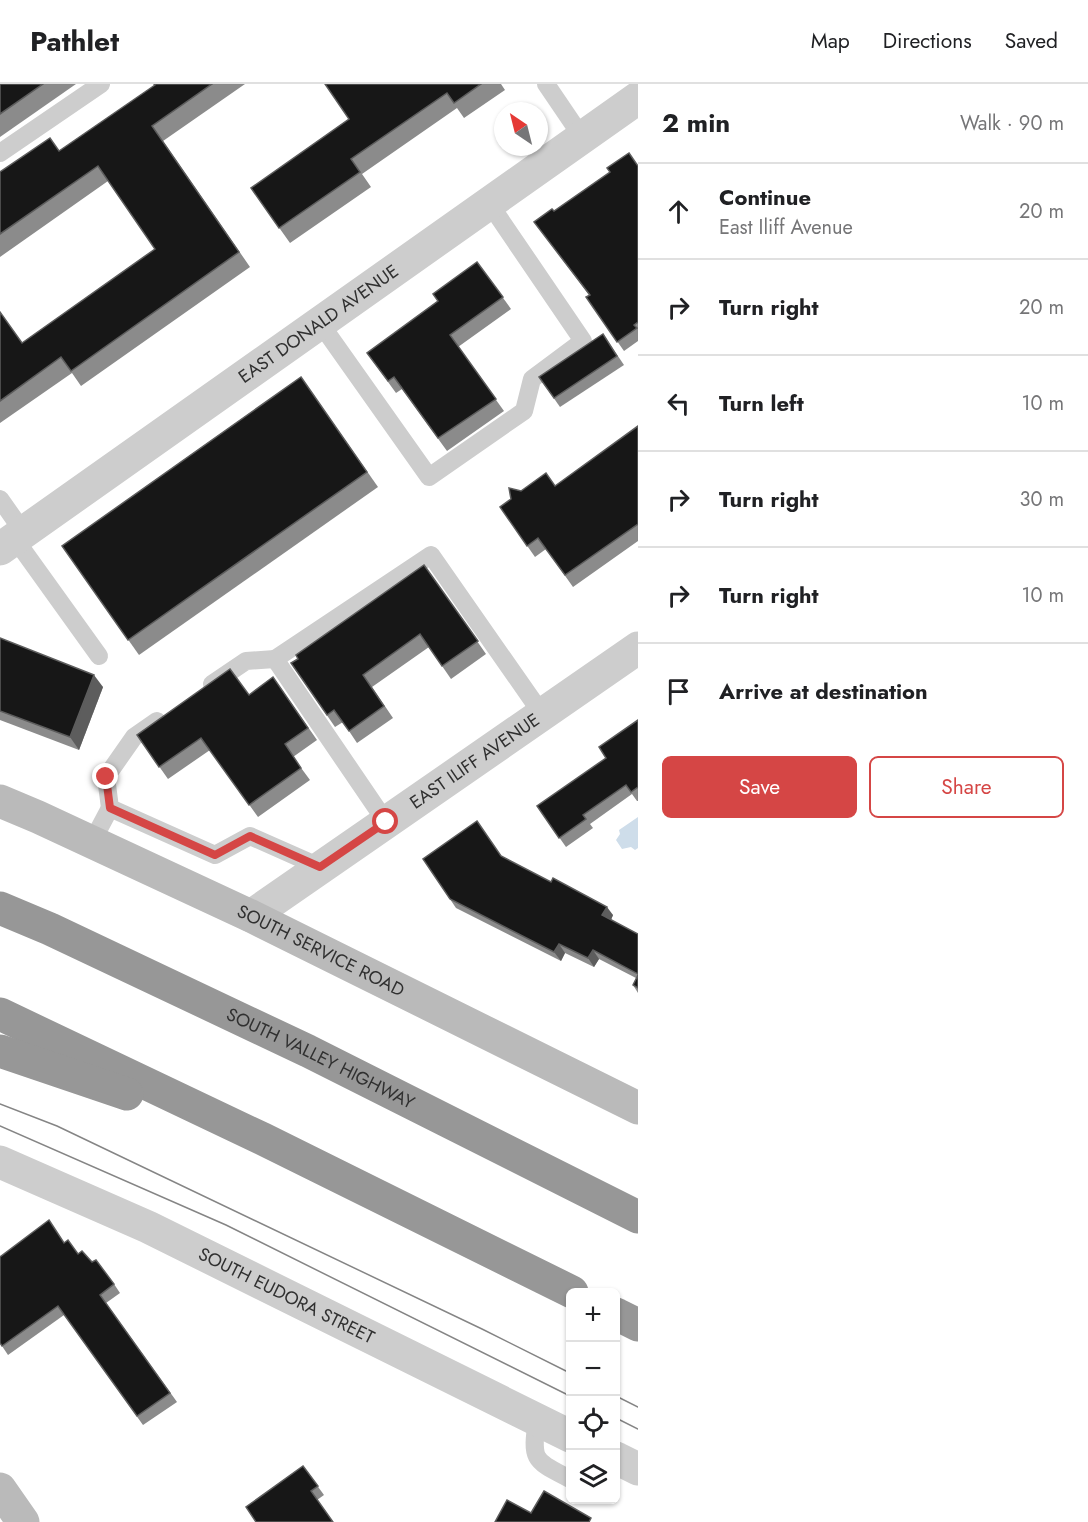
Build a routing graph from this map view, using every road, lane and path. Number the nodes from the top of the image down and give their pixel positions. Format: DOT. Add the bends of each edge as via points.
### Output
graph roads {
  1 [pos="101,84"];
  2 [pos="546,84"];
  3 [pos="638,98"];
  4 [pos="582,137"];
  5 [pos="0,153"];
  6 [pos="489,203"];
  7 [pos="320,323"];
  8 [pos="0,499"];
  9 [pos="13,540"];
  10 [pos="638,648"];
  11 [pos="99,656"];
  12 [pos="275,659"];
  13 [pos="199,693"];
  14 [pos="171,712"];
  15 [pos="542,714"];
  16 [pos="0,801"];
  17 [pos="110,808"];
  18 [pos="386,822"];
  19 [pos="92,842"];
  20 [pos="320,867"];
  21 [pos="0,903"];
  22 [pos="0,908"];
  23 [pos="251,916"];
  24 [pos="50,929"];
  25 [pos="0,1014"];
  26 [pos="0,1051"];
  27 [pos="638,1108"];
  28 [pos="263,1139"];
  29 [pos="0,1162"];
  30 [pos="638,1217"];
  31 [pos="566,1290"];
  32 [pos="620,1316"];
  33 [pos="638,1325"];
  34 [pos="537,1420"];
  35 [pos="566,1434"];
  36 [pos="566,1477"];
  37 [pos="0,1489"];
  38 [pos="23,1522"];
  1 -- 5 [label="lane"];
  2 -- 4 [label="lane"];
  3 -- 4 [label="street, EAST DONALD AVENUE"];
  4 -- 6 [label="street, EAST DONALD AVENUE"];
  6 -- 7 [label="street, EAST DONALD AVENUE"];
  6 -- 7 [label="lane" via="583,341 532,379 524,411 429,477"];
  7 -- 9 [label="street, EAST DONALD AVENUE"];
  8 -- 9 [label="lane"];
  9 -- 11 [label="lane"];
  10 -- 15 [label="street, EAST ILIFF AVENUE"];
  12 -- 13 [label="lane" via="246,661"];
  12 -- 15 [label="lane" via="431,555"];
  12 -- 18 [label="lane"];
  14 -- 17 [label="lane" via="134,737 106,777"];
  15 -- 18 [label="street, EAST ILIFF AVENUE"];
  16 -- 19 [label="street, SOUTH SERVICE ROAD"];
  17 -- 19 [label="lane"];
  17 -- 20 [label="lane" via="215,855 250,836"];
  18 -- 20 [label="street, EAST ILIFF AVENUE"];
  19 -- 23 [label="street, SOUTH SERVICE ROAD"];
  20 -- 23 [label="street, EAST ILIFF AVENUE"];
  21 -- 24 [label="highway"];
  22 -- 24 [label="highway, SOUTH VALLEY HIGHWAY"];
  23 -- 27 [label="street, SOUTH SERVICE ROAD"];
  24 -- 30 [label="highway, SOUTH VALLEY HIGHWAY" via="308,1052"];
  25 -- 28 [label="highway"];
  26 -- 28 [label="highway"];
  28 -- 31 [label="highway"];
  29 -- 34 [label="street, SOUTH EUDORA STREET" via="148,1227"];
  32 -- 33 [label="highway"];
  34 -- 35 [label="street, SOUTH EUDORA STREET"];
  34 -- 36 [label="lane" via="533,1447 541,1464"];
  37 -- 38 [label="street"];
}
